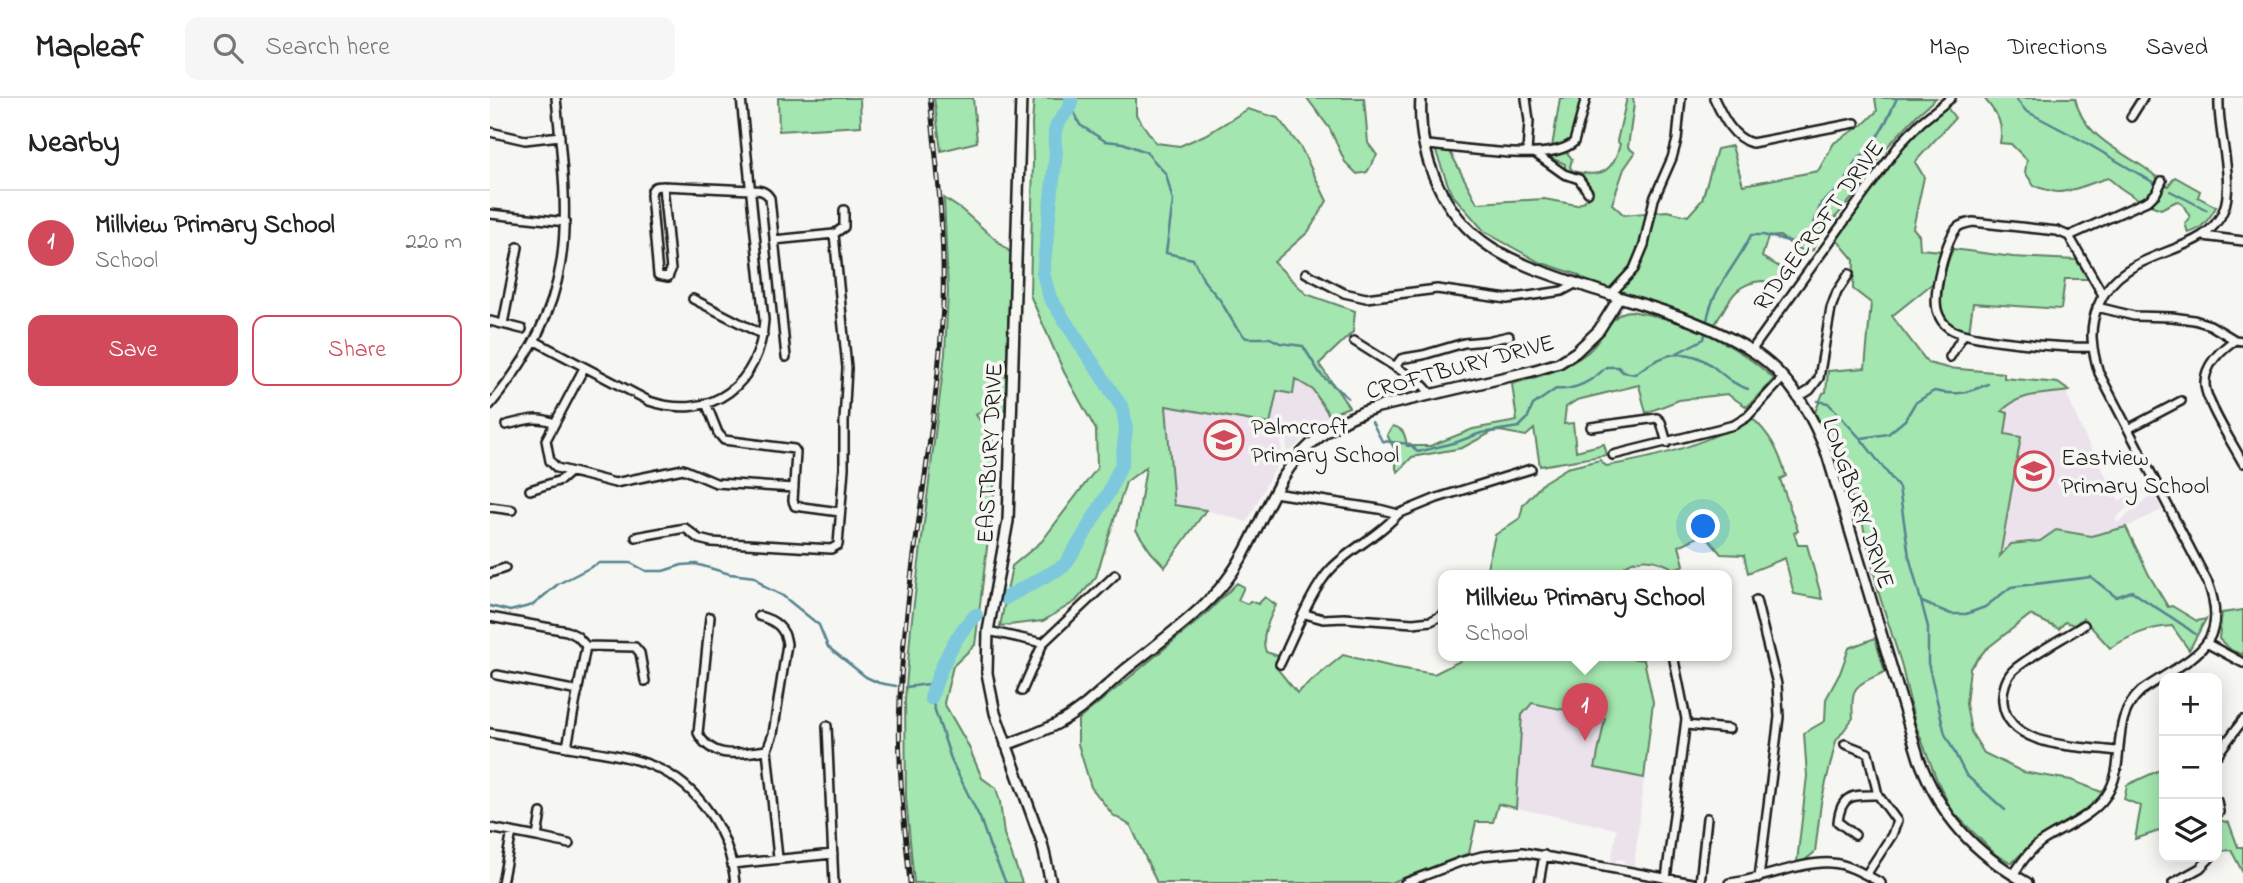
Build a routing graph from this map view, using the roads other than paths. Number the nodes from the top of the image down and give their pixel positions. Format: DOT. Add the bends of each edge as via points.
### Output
graph roads {
  1 [pos="556,98"];
  2 [pos="741,98"];
  3 [pos="1021,98"];
  4 [pos="1421,98"];
  5 [pos="1526,98"];
  6 [pos="1586,98"];
  7 [pos="1681,98"];
  8 [pos="1714,98"];
  9 [pos="1951,98"];
  10 [pos="2143,98"];
  11 [pos="2219,98"];
  12 [pos="2131,117"];
  13 [pos="1854,123"];
  14 [pos="490,132"];
  15 [pos="560,135"];
  16 [pos="1424,145"];
  17 [pos="1532,153"];
  18 [pos="2162,181"];
  19 [pos="663,186"];
  20 [pos="751,190"];
  21 [pos="1588,192"];
  22 [pos="844,209"];
  23 [pos="490,214"];
  24 [pos="566,222"];
  25 [pos="835,234"];
  26 [pos="2069,236"];
  27 [pos="2202,236"];
  28 [pos="774,240"];
  29 [pos="2243,241"];
  30 [pos="518,247"];
  31 [pos="1306,273"];
  32 [pos="1849,274"];
  33 [pos="1577,283"];
  34 [pos="2103,295"];
  35 [pos="1614,296"];
  36 [pos="693,299"];
  37 [pos="2097,307"];
  38 [pos="491,321"];
  39 [pos="503,324"];
  40 [pos="522,329"];
  41 [pos="490,330"];
  42 [pos="763,335"];
  43 [pos="1963,335"];
  44 [pos="1509,336"];
  45 [pos="2239,340"];
  46 [pos="535,341"];
  47 [pos="1354,341"];
  48 [pos="2092,347"];
  49 [pos="1751,351"];
  50 [pos="786,357"];
  51 [pos="1950,357"];
  52 [pos="1395,366"];
  53 [pos="584,368"];
  54 [pos="1783,377"];
  55 [pos="1432,395"];
  56 [pos="1799,397"];
  57 [pos="2181,401"];
  58 [pos="706,403"];
  59 [pos="490,405"];
  60 [pos="554,423"];
  61 [pos="506,425"];
  62 [pos="1591,427"];
  63 [pos="2128,429"];
  64 [pos="1667,443"];
  65 [pos="1613,455"];
  66 [pos="2243,463"];
  67 [pos="1531,469"];
  68 [pos="570,472"];
  69 [pos="793,488"];
  70 [pos="530,490"];
  71 [pos="1274,493"];
  72 [pos="490,506"];
  73 [pos="512,510"];
  74 [pos="840,512"];
  75 [pos="1398,514"];
  76 [pos="636,537"];
  77 [pos="505,568"];
  78 [pos="490,573"];
  79 [pos="1115,575"];
  80 [pos="1756,600"];
  81 [pos="1305,614"];
  82 [pos="759,616"];
  83 [pos="490,617"];
  84 [pos="710,617"];
  85 [pos="1438,618"];
  86 [pos="2084,625"];
  87 [pos="988,631"];
  88 [pos="1042,643"];
  89 [pos="2208,644"];
  90 [pos="586,646"];
  91 [pos="1674,661"];
  92 [pos="2243,663"];
  93 [pos="1280,664"];
  94 [pos="497,675"];
  95 [pos="645,681"];
  96 [pos="578,691"];
  97 [pos="1022,691"];
  98 [pos="2243,720"];
  99 [pos="1686,725"];
  100 [pos="827,726"];
  101 [pos="1729,729"];
  102 [pos="490,733"];
  103 [pos="1846,744"];
  104 [pos="1006,745"];
  105 [pos="567,747"];
  106 [pos="2222,748"];
  107 [pos="767,750"];
  108 [pos="2117,751"];
  109 [pos="1878,795"];
  110 [pos="541,813"];
  111 [pos="1707,818"];
  112 [pos="490,828"];
  113 [pos="512,832"];
  114 [pos="1854,835"];
  115 [pos="537,837"];
  116 [pos="569,844"];
  117 [pos="833,853"];
  118 [pos="1544,855"];
  119 [pos="778,858"];
  120 [pos="2207,862"];
  121 [pos="733,864"];
  122 [pos="2012,874"];
  123 [pos="1866,875"];
  124 [pos="1759,878"];
  125 [pos="1666,879"];
  126 [pos="502,883"];
  127 [pos="735,883"];
  128 [pos="834,883"];
  129 [pos="1051,883"];
  130 [pos="1405,883"];
  131 [pos="1539,883"];
  132 [pos="1692,883"];
  133 [pos="1700,883"];
  134 [pos="1729,883"];
  135 [pos="1881,883"];
  136 [pos="2027,883"];
  137 [pos="2174,883"];
  1 -- 15 [label="street"];
  2 -- 20 [label="street"];
  3 -- 87 [label="street, EASTBURY DRIVE" via="1008,521"];
  4 -- 16 [label="street, LONGBURY DRIVE"];
  5 -- 17 [label="street"];
  6 -- 17 [label="street" via="1570,145"];
  7 -- 35 [label="street" via="1677,140 1654,199 1644,245 1634,270"];
  8 -- 13 [label="street" via="1732,131 1752,143"];
  9 -- 49 [label="street, RIDGECROFT DRIVE" via="1900,144"];
  10 -- 12 [label="street"];
  11 -- 27 [label="street" via="2227,176 2225,207"];
  14 -- 15 [label="street" via="525,140"];
  15 -- 24 [label="street"];
  16 -- 17 [label="street"];
  16 -- 33 [label="street, LONGBURY DRIVE" via="1441,191 1469,229 1519,264"];
  17 -- 21 [label="street" via="1579,179"];
  18 -- 26 [label="street" via="2149,200"];
  19 -- 19 [label="street" via="671,270 664,278 658,275 650,195 655,186"];
  19 -- 20 [label="street"];
  20 -- 28 [label="street" via="764,191 770,198"];
  20 -- 42 [label="street"];
  22 -- 25 [label="street" via="844,227"];
  23 -- 24 [label="street"];
  24 -- 46 [label="street" via="555,294"];
  25 -- 28 [label="street"];
  25 -- 74 [label="street" via="847,368"];
  26 -- 34 [label="street"];
  26 -- 43 [label="street" via="1973,222 1958,227 1944,258 1936,300 1943,323"];
  27 -- 29 [label="street"];
  27 -- 34 [label="street" via="2132,266"];
  28 -- 50 [label="street"];
  30 -- 39 [label="street"];
  31 -- 33 [label="street" via="1344,293 1366,298 1437,289 1507,299 1562,291"];
  32 -- 56 [label="street" via="1831,308 1819,378"];
  33 -- 35 [label="street, LONGBURY DRIVE"];
  34 -- 37 [label="street"];
  35 -- 49 [label="street, LONGBURY DRIVE" via="1688,320"];
  35 -- 55 [label="street, CROFTBURY DRIVE" via="1599,330 1559,363"];
  36 -- 42 [label="street"];
  37 -- 45 [label="street" via="2134,316 2194,320"];
  37 -- 48 [label="street"];
  38 -- 39 [label="street"];
  38 -- 41 [label="street"];
  39 -- 40 [label="street"];
  42 -- 58 [label="street" via="760,352 743,380"];
  43 -- 48 [label="street"];
  43 -- 51 [label="street"];
  44 -- 52 [label="street" via="1401,359"];
  45 -- 66 [label="street" via="2222,350 2205,383 2207,396"];
  46 -- 53 [label="street"];
  46 -- 59 [label="street"];
  47 -- 52 [label="street"];
  48 -- 63 [label="street" via="2099,373"];
  49 -- 54 [label="street, LONGBURY DRIVE"];
  52 -- 55 [label="street"];
  53 -- 58 [label="street" via="660,404"];
  53 -- 60 [label="street"];
  54 -- 56 [label="street, LONGBURY DRIVE"];
  54 -- 64 [label="street" via="1740,422"];
  55 -- 71 [label="street, CROFTBURY DRIVE" via="1360,412 1342,421 1306,449"];
  56 -- 122 [label="street, LONGBURY DRIVE" via="1826,454 1927,778 1964,836"];
  57 -- 63 [label="street"];
  58 -- 69 [label="street" via="724,440 793,449"];
  60 -- 61 [label="street" via="534,418"];
  60 -- 68 [label="street" via="546,440 550,461"];
  62 -- 64 [label="street" via="1657,418"];
  63 -- 89 [label="street" via="2213,597 2216,618"];
  64 -- 65 [label="street"];
  67 -- 75 [label="street"];
  68 -- 69 [label="street" via="622,483 682,470 716,483"];
  68 -- 70 [label="street" via="561,480"];
  69 -- 74 [label="street" via="795,506"];
  71 -- 75 [label="street"];
  71 -- 104 [label="street, CROFTBURY DRIVE" via="1234,570 1210,598 1079,709 1048,729"];
  72 -- 73 [label="street"];
  74 -- 76 [label="street" via="838,545 831,549 710,542 685,528"];
  75 -- 81 [label="street" via="1334,566"];
  77 -- 78 [label="street"];
  79 -- 88 [label="street"];
  80 -- 124 [label="street" via="1777,684 1779,717"];
  81 -- 85 [label="street" via="1413,623"];
  81 -- 93 [label="street"];
  82 -- 107 [label="street" via="778,624 787,644 774,734"];
  83 -- 90 [label="street" via="567,631"];
  84 -- 107 [label="street" via="698,733 709,748 722,754"];
  86 -- 108 [label="street" via="2015,669 2005,685 2003,707 2015,728 2031,738"];
  87 -- 88 [label="street"];
  87 -- 104 [label="street, EASTBURY DRIVE" via="987,673"];
  88 -- 97 [label="street"];
  89 -- 92 [label="street"];
  89 -- 108 [label="street" via="2132,699 2122,719"];
  90 -- 95 [label="street" via="635,647"];
  90 -- 96 [label="street"];
  91 -- 99 [label="street"];
  94 -- 96 [label="street"];
  96 -- 105 [label="street"];
  98 -- 106 [label="street"];
  99 -- 101 [label="street"];
  99 -- 125 [label="street"];
  100 -- 117 [label="street"];
  102 -- 105 [label="street"];
  103 -- 109 [label="street" via="1868,753"];
  104 -- 129 [label="street, EASTBURY DRIVE" via="1042,843"];
  105 -- 121 [label="street" via="638,761 676,780 718,825"];
  107 -- 119 [label="street"];
  108 -- 122 [label="street" via="2110,789 2099,804 2032,849"];
  109 -- 114 [label="street" via="1853,795 1844,801 1838,822"];
  109 -- 123 [label="street" via="1897,825"];
  110 -- 115 [label="street"];
  111 -- 133 [label="street"];
  112 -- 113 [label="street"];
  113 -- 115 [label="street"];
  113 -- 126 [label="street"];
  115 -- 116 [label="street"];
  117 -- 119 [label="street"];
  117 -- 128 [label="street"];
  118 -- 125 [label="street"];
  118 -- 130 [label="street" via="1482,856"];
  118 -- 131 [label="street"];
  119 -- 121 [label="street"];
  120 -- 137 [label="street"];
  121 -- 127 [label="street"];
  122 -- 136 [label="street, LONGBURY DRIVE"];
  123 -- 124 [label="street" via="1830,863"];
  123 -- 135 [label="street"];
  124 -- 134 [label="street"];
  125 -- 132 [label="street"];
}
